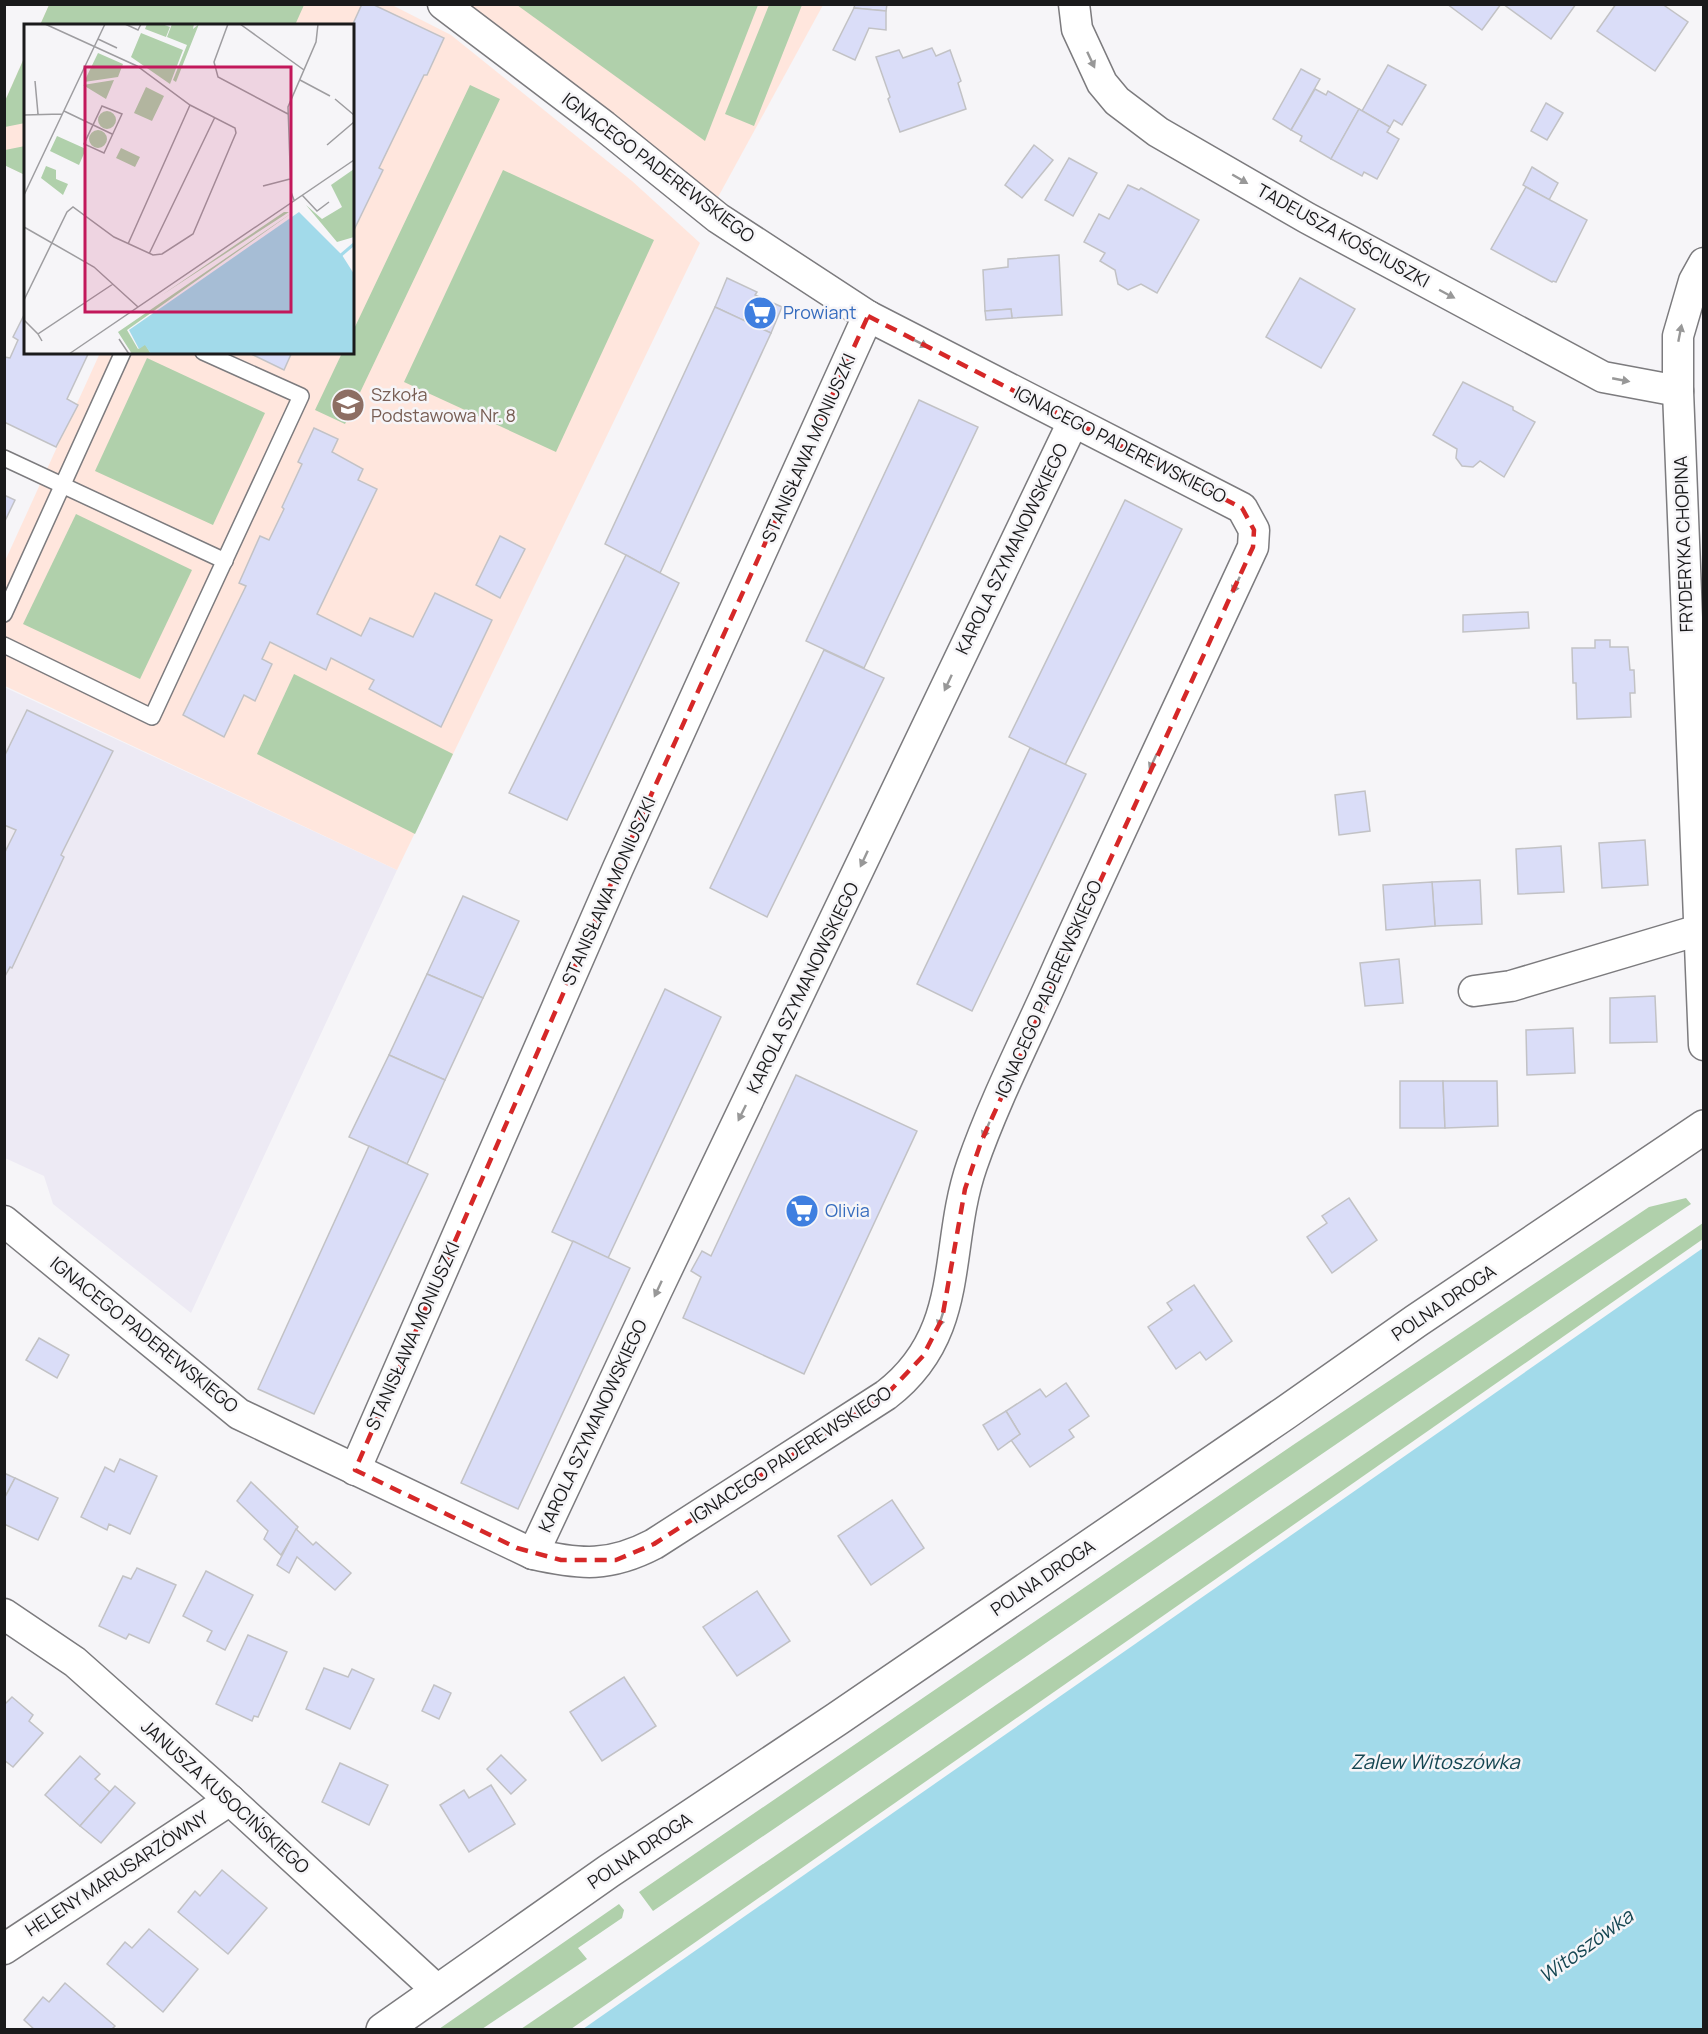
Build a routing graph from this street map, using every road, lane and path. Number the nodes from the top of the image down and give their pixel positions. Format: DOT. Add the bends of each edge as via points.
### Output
graph roads {
  1 [pos="443,4"];
  2 [pos="1074,4"];
  3 [pos="1704,263"];
  4 [pos="868,316"];
  5 [pos="122,354"];
  6 [pos="207,354"];
  7 [pos="1678,391"];
  8 [pos="1073,422"];
  9 [pos="4,458"];
  10 [pos="61,486"];
  11 [pos="225,561"];
  12 [pos="4,614"];
  13 [pos="4,645"];
  14 [pos="1699,930"];
  15 [pos="1474,991"];
  16 [pos="1704,1045"];
  17 [pos="1704,1127"];
  18 [pos="4,1221"];
  19 [pos="355,1470"];
  20 [pos="533,1554"];
  21 [pos="4,1614"];
  22 [pos="230,1800"];
  23 [pos="4,1949"];
  24 [pos="437,1990"];
  25 [pos="383,2030"];
  1 -- 4 [label="street, IGNACEGO PADEREWSKIEGO" via="718,218"];
  2 -- 7 [label="street, TADEUSZA KOŚCIUSZKI, one-way" via="1077,29 1102,83 1117,101 1158,132 1307,218 1603,377"];
  7 -- 3 [label="street, FRYDERYKA CHOPINA, one-way" via="1678,336 1694,281"];
  4 -- 8 [label="street, IGNACEGO PADEREWSKIEGO, one-way"];
  4 -- 19 [label="street, STANISŁAWA MONIUSZKI" via="618,868"];
  5 -- 10 [label="lane"];
  6 -- 11 [label="lane" via="301,396"];
  7 -- 14 [label="street, FRYDERYKA CHOPINA"];
  8 -- 20 [label="street, KAROLA SZYMANOWSKIEGO, one-way"];
  8 -- 20 [label="street, IGNACEGO PADEREWSKIEGO, one-way" via="1242,508 1254,530 1253,547 981,1142 965,1189 947,1298 932,1343 910,1374 886,1395 646,1548 615,1560 588,1563"];
  9 -- 10 [label="lane"];
  10 -- 11 [label="lane"];
  10 -- 12 [label="lane"];
  11 -- 13 [label="lane" via="152,717"];
  14 -- 15 [label="street" via="1511,986"];
  14 -- 16 [label="street, FRYDERYKA CHOPINA"];
  17 -- 24 [label="street, POLNA DROGA"];
  18 -- 19 [label="street, IGNACEGO PADEREWSKIEGO" via="239,1414"];
  19 -- 20 [label="street, IGNACEGO PADEREWSKIEGO"];
  21 -- 22 [label="street, JANUSZA KUSOCIŃSKIEGO" via="75,1662"];
  22 -- 23 [label="street, HELENY MARUSARZÓWNY"];
  22 -- 24 [label="street, JANUSZA KUSOCIŃSKIEGO"];
  24 -- 25 [label="street, POLNA DROGA"];
}
